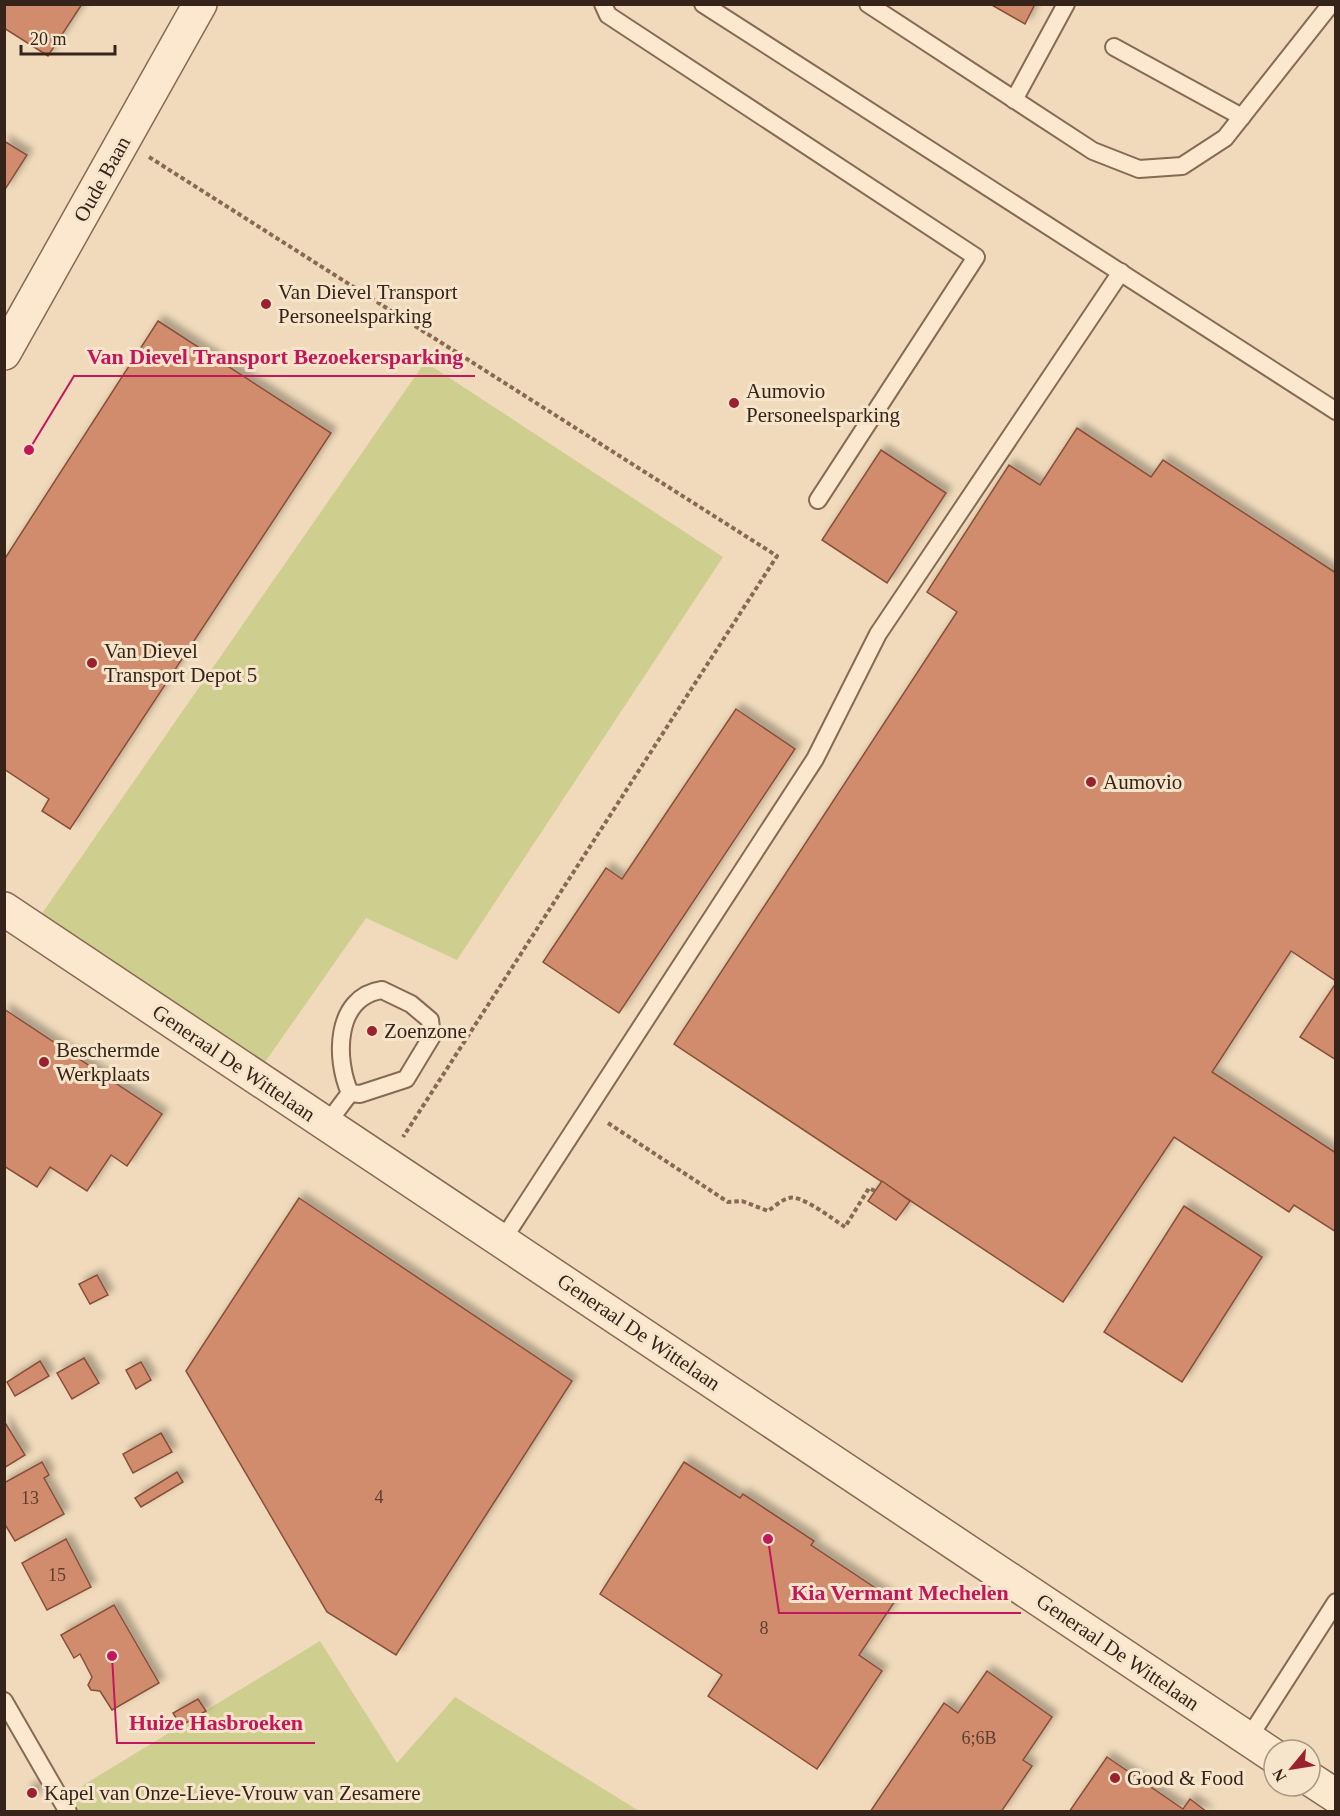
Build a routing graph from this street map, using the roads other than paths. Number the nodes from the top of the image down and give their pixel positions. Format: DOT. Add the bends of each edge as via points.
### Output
graph roads {
  1 [pos="200,4"];
  2 [pos="603,4"];
  3 [pos="703,4"];
  4 [pos="868,4"];
  5 [pos="1066,4"];
  6 [pos="1331,4"];
  7 [pos="1114,47"];
  8 [pos="1014,100"];
  9 [pos="1242,117"];
  10 [pos="1121,272"];
  11 [pos="4,353"];
  12 [pos="1335,411"];
  13 [pos="818,500"];
  14 [pos="4,909"];
  15 [pos="350,1093"];
  16 [pos="326,1125"];
  17 [pos="502,1241"];
  18 [pos="1335,1602"];
  19 [pos="4,1701"];
  20 [pos="1261,1747"];
  21 [pos="1322,1787"];
  22 [pos="1335,1796"];
  23 [pos="68,1812"];
  1 -- 11 [label="street, Oude Baan"];
  2 -- 13 [label="lane" via="608,15 976,257"];
  3 -- 10 [label="lane"];
  4 -- 8 [label="lane"];
  5 -- 8 [label="lane"];
  6 -- 9 [label="lane"];
  7 -- 9 [label="lane"];
  8 -- 9 [label="lane" via="1093,151 1138,169 1182,166 1225,138"];
  10 -- 12 [label="lane"];
  10 -- 17 [label="lane" via="878,634 815,759"];
  14 -- 16 [label="street, Generaal De Wittelaan"];
  15 -- 15 [label="lane" via="360,1094 406,1078 432,1036 430,1020 411,1004 382,990 366,996 349,1012 342,1026 345,1082"];
  15 -- 16 [label="lane"];
  16 -- 17 [label="street, Generaal De Wittelaan"];
  17 -- 20 [label="street, Generaal De Wittelaan"];
  18 -- 20 [label="lane"];
  19 -- 23 [label="lane"];
  21 -- 22 [label="street"];
}
